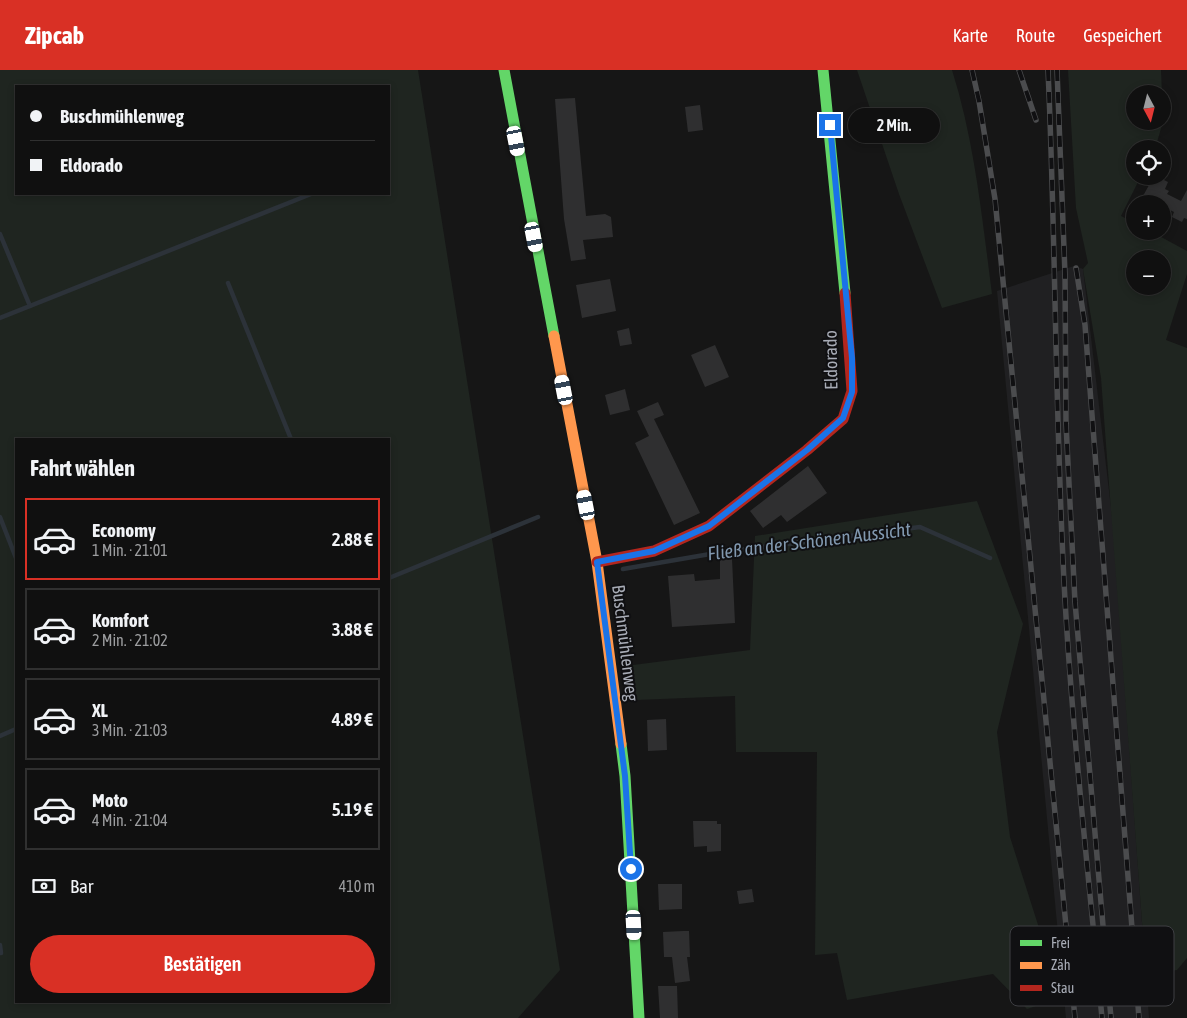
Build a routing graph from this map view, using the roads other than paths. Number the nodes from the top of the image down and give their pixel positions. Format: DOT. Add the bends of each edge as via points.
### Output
graph roads {
  1 [pos="504,70"];
  2 [pos="823,70"];
  3 [pos="597,562"];
  4 [pos="639,1018"];
  1 -- 3 [label="street, Buschmühlenweg"];
  2 -- 3 [label="street, Eldorado" via="852,358 852,392 843,418 709,526 654,551"];
  3 -- 4 [label="street, Buschmühlenweg" via="625,776"];
}
